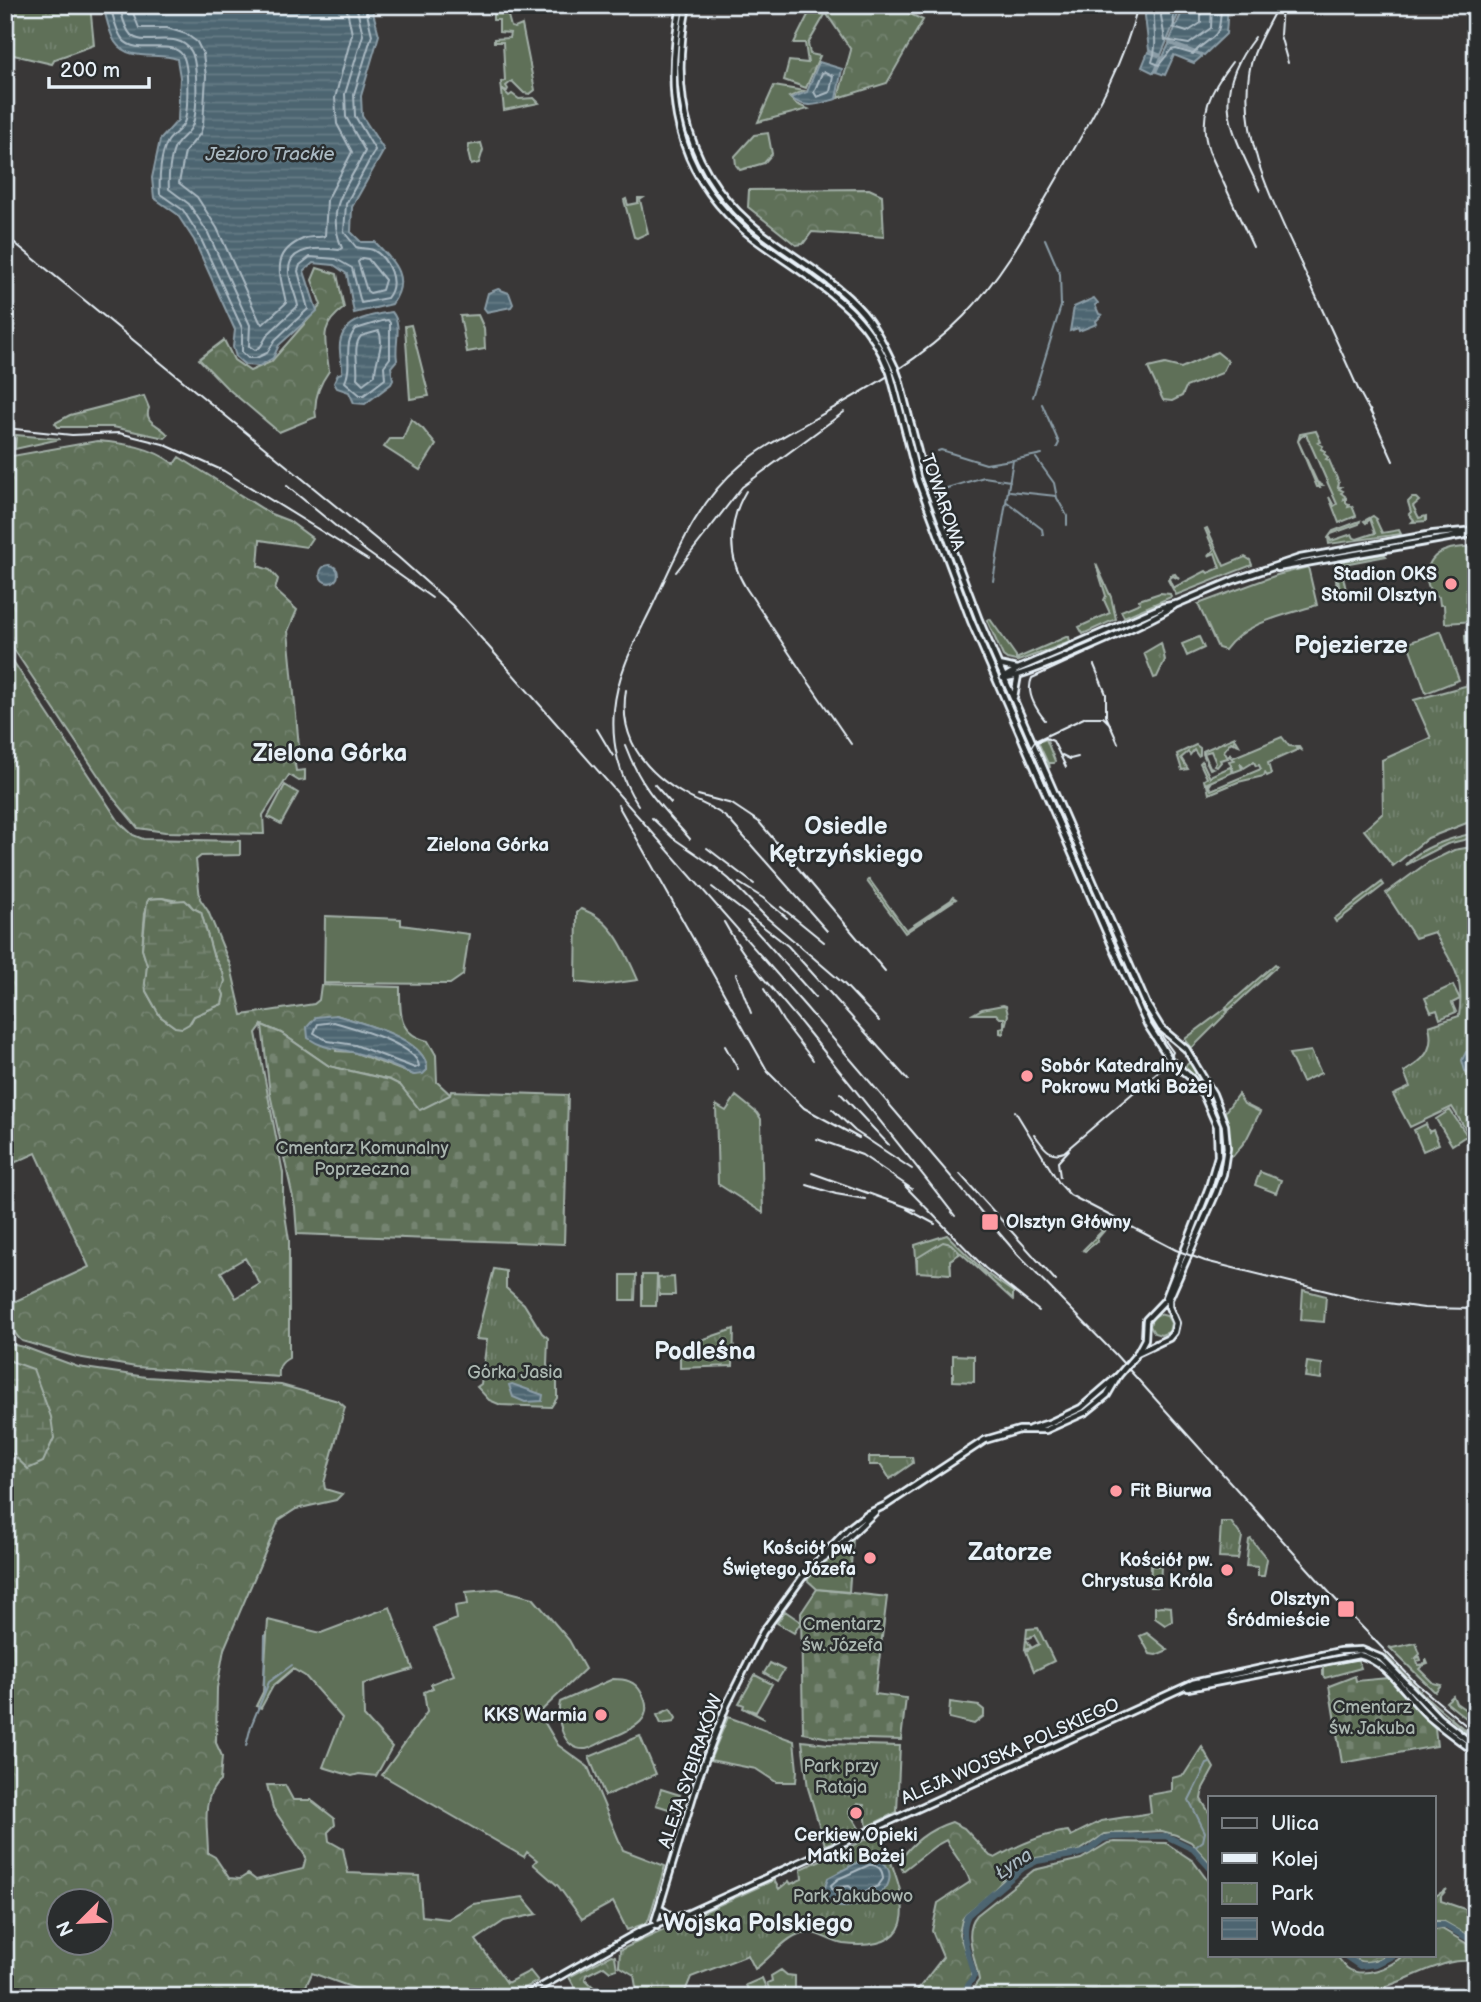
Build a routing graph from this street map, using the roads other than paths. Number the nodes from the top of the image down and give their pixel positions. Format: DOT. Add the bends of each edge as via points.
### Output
graph roads {
  1 [pos="681,5"];
  2 [pos="687,5"];
  3 [pos="906,435"];
  4 [pos="914,436"];
  5 [pos="1476,532"];
  6 [pos="999,665"];
  7 [pos="1018,672"];
  8 [pos="1004,678"];
  9 [pos="997,681"];
  10 [pos="1014,698"];
  11 [pos="1136,1354"];
  12 [pos="875,1511"];
  13 [pos="815,1563"];
  14 [pos="1428,1712"];
  15 [pos="1476,1747"];
  16 [pos="1476,1753"];
  17 [pos="659,1908"];
  18 [pos="674,1919"];
  19 [pos="657,1926"];
  20 [pos="523,1997"];
  1 -- 3 [label="main road, TOWAROWA, bridge" via="673,55 673,97 695,170 737,224 856,314 878,344 890,372"];
  2 -- 4 [label="main road, TOWAROWA, bridge" via="680,42 680,89 690,136 704,167 742,216 860,310 895,368"];
  3 -- 4 [label="main road"];
  3 -- 9 [label="main road, TOWAROWA" via="929,510"];
  4 -- 6 [label="main road, TOWAROWA" via="928,484"];
  5 -- 7 [label="main road" via="1267,569"];
  6 -- 7 [label="main road"];
  6 -- 8 [label="main road, TOWAROWA"];
  7 -- 8 [label="main road"];
  7 -- 10 [label="main road"];
  8 -- 9 [label="main road"];
  8 -- 10 [label="main road, TOWAROWA"];
  9 -- 11 [label="main road, TOWAROWA" via="1144,1019 1165,1052 1194,1081 1217,1126 1218,1156 1207,1193 1167,1297 1146,1320 1145,1339"];
  10 -- 11 [label="main road, TOWAROWA" via="1147,1005 1159,1025 1189,1055 1213,1094 1226,1133 1223,1174 1169,1299 1174,1332"];
  11 -- 12 [label="main road, bridge" via="1107,1395 1086,1412 1046,1430 999,1434 975,1445"];
  12 -- 13 [label="main road, ALEJA SYBIRAKÓW"];
  12 -- 13 [label="main road, ALEJA SYBIRAKÓW" via="858,1519"];
  13 -- 17 [label="main road, ALEJA SYBIRAKÓW" via="763,1632 728,1702 699,1776"];
  14 -- 15 [label="main road"];
  14 -- 16 [label="main road"];
  14 -- 18 [label="main road, ALEJA WOJSKA POLSKIEGO" via="1381,1658 1356,1649 1208,1680"];
  17 -- 18 [label="main road"];
  17 -- 19 [label="main road, ALEJA SYBIRAKÓW"];
  18 -- 19 [label="main road, ALEJA WOJSKA POLSKIEGO"];
  19 -- 20 [label="main road, ALEJA WOJSKA POLSKIEGO"];
}
